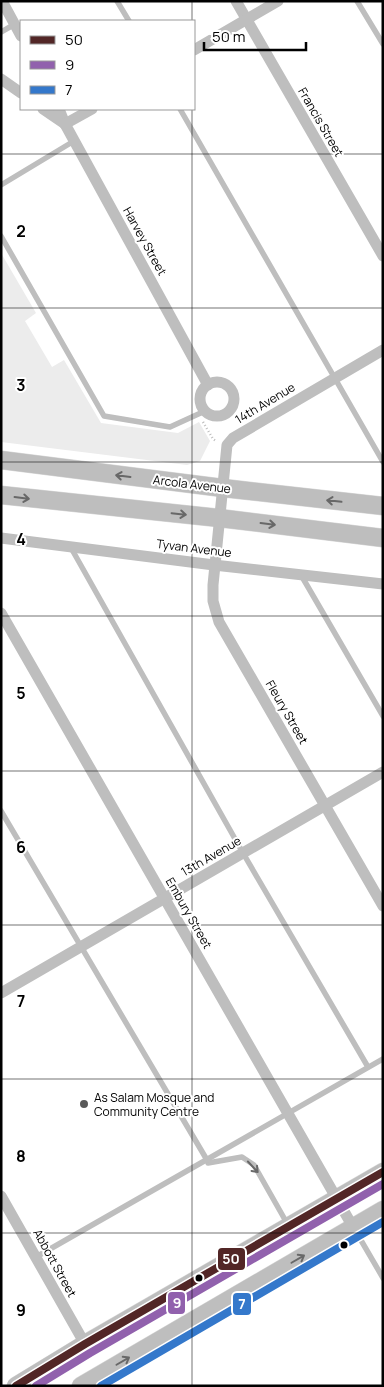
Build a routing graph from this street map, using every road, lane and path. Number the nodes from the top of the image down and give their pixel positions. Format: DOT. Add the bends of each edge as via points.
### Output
graph roads {
  1 [pos="2,1"];
  2 [pos="117,1"];
  3 [pos="236,1"];
  4 [pos="278,1"];
  5 [pos="357,1"];
  6 [pos="128,20"];
  7 [pos="246,20"];
  8 [pos="15,24"];
  9 [pos="1,32"];
  10 [pos="20,34"];
  11 [pos="383,44"];
  12 [pos="195,49"];
  13 [pos="1,79"];
  14 [pos="20,92"];
  15 [pos="44,110"];
  16 [pos="60,110"];
  17 [pos="90,110"];
  18 [pos="181,110"];
  19 [pos="64,124"];
  20 [pos="74,141"];
  21 [pos="1,184"];
  22 [pos="1,236"];
  23 [pos="383,256"];
  24 [pos="383,350"];
  25 [pos="335,377"];
  26 [pos="208,385"];
  27 [pos="207,413"];
  28 [pos="227,445"];
  29 [pos="1,460"];
  30 [pos="383,462"];
  31 [pos="223,488"];
  32 [pos="1,495"];
  33 [pos="383,506"];
  34 [pos="219,518"];
  35 [pos="1,538"];
  36 [pos="383,538"];
  37 [pos="70,546"];
  38 [pos="214,565"];
  39 [pos="300,574"];
  40 [pos="383,584"];
  41 [pos="1,612"];
  42 [pos="383,716"];
  43 [pos="383,772"];
  44 [pos="325,806"];
  45 [pos="1,811"];
  46 [pos="244,853"];
  47 [pos="165,898"];
  48 [pos="383,906"];
  49 [pos="81,947"];
  50 [pos="1,993"];
  51 [pos="383,1059"];
  52 [pos="368,1067"];
  53 [pos="287,1114"];
  54 [pos="207,1162"];
  55 [pos="383,1172"];
  56 [pos="1,1196"];
  57 [pos="336,1199"];
  58 [pos="383,1210"];
  59 [pos="289,1226"];
  60 [pos="353,1227"];
  61 [pos="36,1257"];
  62 [pos="383,1278"];
  63 [pos="84,1344"];
  64 [pos="16,1386"];
  65 [pos="81,1386"];
  1 -- 8 [label="street"];
  2 -- 6 [label="lane"];
  3 -- 7 [label="street, Francis Street"];
  4 -- 7 [label="street"];
  5 -- 11 [label="lane"];
  7 -- 12 [label="street"];
  7 -- 23 [label="street, Francis Street"];
  8 -- 9 [label="lane"];
  8 -- 10 [label="street"];
  13 -- 14 [label="street"];
  15 -- 19 [label="street"];
  16 -- 19 [label="street, Harvey Street"];
  17 -- 19 [label="street"];
  18 -- 25 [label="lane"];
  19 -- 20 [label="street, Harvey Street"];
  20 -- 21 [label="lane"];
  20 -- 26 [label="street, Harvey Street"];
  22 -- 27 [label="lane" via="104,416 170,427"];
  24 -- 25 [label="street, 14th Avenue"];
  25 -- 28 [label="street, 14th Avenue" via="233,438"];
  25 -- 30 [label="lane"];
  26 -- 27 [label="street" via="201,394 202,406"];
  26 -- 27 [label="street" via="219,382 228,386 234,401 226,414"];
  27 -- 28 [label="path" via="203,422 213,439"];
  28 -- 31 [label="street"];
  31 -- 29 [label="main road, Arcola Avenue, one-way"];
  33 -- 31 [label="main road, Arcola Avenue, one-way"];
  31 -- 34 [label="street"];
  32 -- 34 [label="main road, one-way"];
  34 -- 36 [label="main road, one-way"];
  34 -- 38 [label="street, Fleury Street"];
  35 -- 37 [label="street, Tyvan Avenue"];
  37 -- 38 [label="street, Tyvan Avenue"];
  37 -- 46 [label="lane"];
  38 -- 39 [label="street, Tyvan Avenue"];
  38 -- 44 [label="street, Fleury Street" via="213,602 219,622"];
  39 -- 40 [label="street, Tyvan Avenue"];
  39 -- 42 [label="lane"];
  41 -- 47 [label="street, Embury Street"];
  43 -- 44 [label="street, 13th Avenue"];
  44 -- 46 [label="street, 13th Avenue"];
  44 -- 48 [label="street, Fleury Street"];
  45 -- 49 [label="lane"];
  46 -- 47 [label="street, 13th Avenue"];
  46 -- 52 [label="lane"];
  47 -- 49 [label="street, 13th Avenue"];
  47 -- 53 [label="street, Embury Street"];
  49 -- 50 [label="street, 13th Avenue"];
  49 -- 54 [label="lane"];
  51 -- 52 [label="lane"];
  52 -- 53 [label="lane"];
  53 -- 54 [label="lane"];
  53 -- 57 [label="street, Embury Street"];
  54 -- 59 [label="lane, one-way" via="242,1157 254,1164"];
  54 -- 61 [label="lane"];
  55 -- 57 [label="main road"];
  56 -- 61 [label="street, Abbott Street"];
  57 -- 59 [label="main road"];
  57 -- 60 [label="street, Embury Street"];
  58 -- 60 [label="main road"];
  59 -- 63 [label="main road"];
  60 -- 62 [label="lane"];
  65 -- 60 [label="main road, one-way"];
  61 -- 63 [label="street, Abbott Street"];
  63 -- 64 [label="main road"];
}
